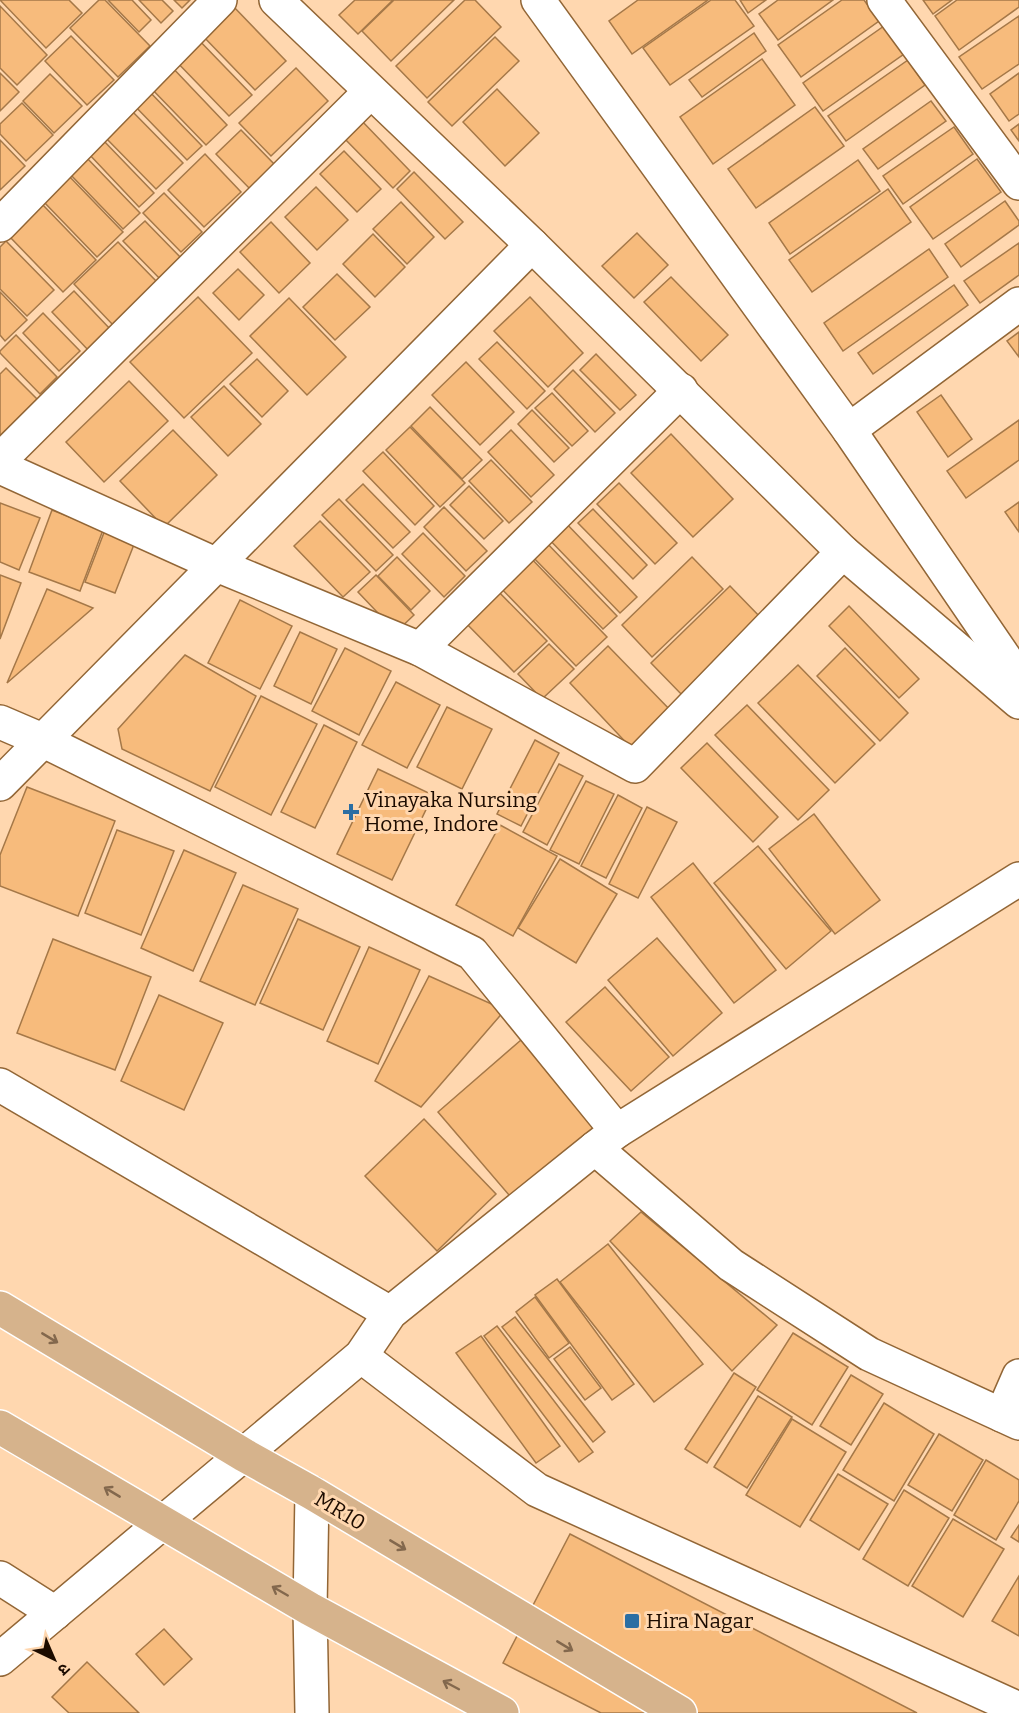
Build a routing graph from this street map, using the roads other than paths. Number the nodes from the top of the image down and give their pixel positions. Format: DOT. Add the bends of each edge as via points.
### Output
graph roads {
  1 [pos="220,0"];
  2 [pos="276,0"];
  3 [pos="538,0"];
  4 [pos="884,0"];
  5 [pos="370,92"];
  6 [pos="1019,183"];
  7 [pos="0,225"];
  8 [pos="532,245"];
  9 [pos="1019,304"];
  10 [pos="681,390"];
  11 [pos="849,430"];
  12 [pos="0,460"];
  13 [pos="0,466"];
  14 [pos="843,552"];
  15 [pos="217,565"];
  16 [pos="420,649"];
  17 [pos="1019,679"];
  18 [pos="1019,702"];
  19 [pos="0,722"];
  20 [pos="42,740"];
  21 [pos="0,784"];
  22 [pos="1019,879"];
  23 [pos="0,1085"];
  24 [pos="606,1139"];
  25 [pos="0,1308"];
  26 [pos="390,1312"];
  27 [pos="361,1356"];
  28 [pos="1019,1376"];
  29 [pos="1010,1419"];
  30 [pos="0,1427"];
  31 [pos="244,1455"];
  32 [pos="312,1494"];
  33 [pos="162,1523"];
  34 [pos="0,1578"];
  35 [pos="310,1609"];
  36 [pos="55,1613"];
  37 [pos="0,1659"];
  38 [pos="1019,1709"];
  39 [pos="312,1713"];
  40 [pos="502,1713"];
  41 [pos="680,1713"];
  1 -- 7 [label="street"];
  2 -- 5 [label="street"];
  3 -- 11 [label="street"];
  4 -- 6 [label="street"];
  5 -- 8 [label="street"];
  5 -- 12 [label="street"];
  8 -- 10 [label="street"];
  8 -- 15 [label="street"];
  9 -- 11 [label="street"];
  10 -- 14 [label="street"];
  10 -- 16 [label="street"];
  11 -- 17 [label="street"];
  13 -- 15 [label="street"];
  14 -- 16 [label="street" via="635,766"];
  14 -- 18 [label="street"];
  15 -- 16 [label="street"];
  15 -- 20 [label="street"];
  19 -- 20 [label="street"];
  20 -- 21 [label="street"];
  20 -- 24 [label="street" via="472,953"];
  22 -- 24 [label="street"];
  23 -- 26 [label="street"];
  24 -- 26 [label="street"];
  24 -- 29 [label="street" via="732,1265 869,1354"];
  25 -- 31 [label="main road, MR10, one-way"];
  26 -- 27 [label="street"];
  27 -- 31 [label="street"];
  27 -- 38 [label="street" via="537,1490"];
  28 -- 29 [label="street"];
  33 -- 30 [label="main road, one-way"];
  31 -- 32 [label="main road, MR10"];
  31 -- 33 [label="street"];
  32 -- 35 [label="street"];
  32 -- 41 [label="main road, MR10, one-way"];
  35 -- 33 [label="main road, one-way"];
  33 -- 36 [label="street"];
  34 -- 36 [label="street"];
  35 -- 39 [label="street"];
  40 -- 35 [label="main road, one-way"];
  36 -- 37 [label="street"];
}
